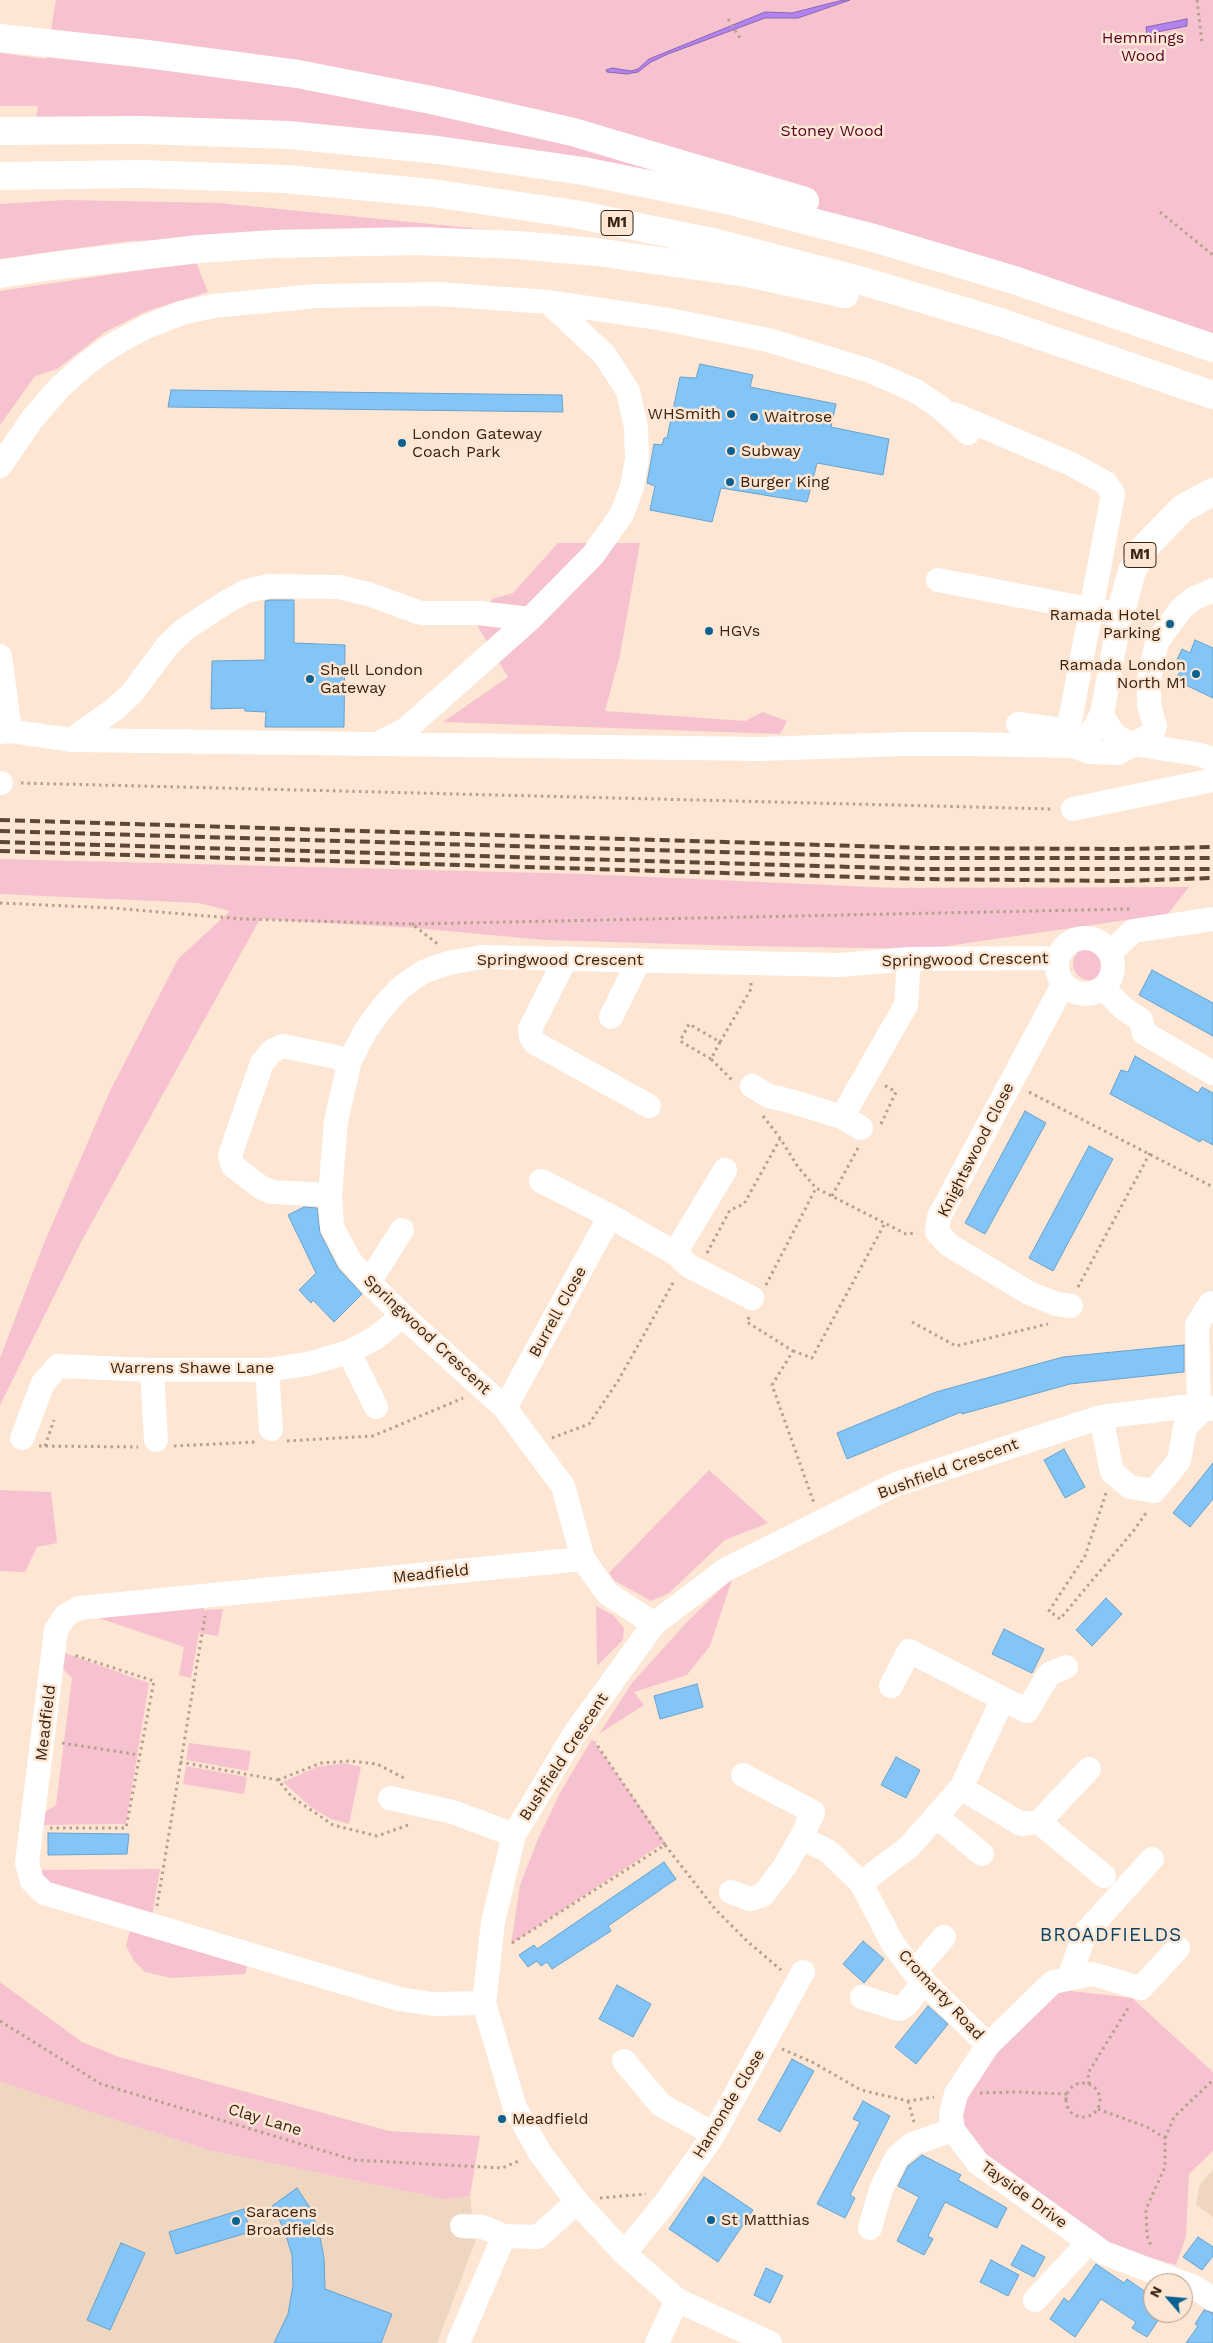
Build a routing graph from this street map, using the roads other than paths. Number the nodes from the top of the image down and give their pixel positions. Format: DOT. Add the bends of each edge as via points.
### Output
graph roads {
  1 [pos="0,38"];
  2 [pos="0,131"];
  3 [pos="0,176"];
  4 [pos="0,274"];
  5 [pos="548,302"];
  6 [pos="1084,304"];
  7 [pos="1069,346"];
  8 [pos="1213,348"];
  9 [pos="1213,394"];
  10 [pos="941,408"];
  11 [pos="968,433"];
  12 [pos="0,466"];
  13 [pos="1213,492"];
  14 [pos="938,580"];
  15 [pos="1213,590"];
  16 [pos="1092,610"];
  17 [pos="1120,615"];
  18 [pos="530,618"];
  19 [pos="0,656"];
  20 [pos="1102,714"];
  21 [pos="1018,724"];
  22 [pos="5,731"];
  23 [pos="71,740"];
  24 [pos="381,742"];
  25 [pos="1133,744"];
  26 [pos="1073,746"];
  27 [pos="1213,760"];
  28 [pos="1213,780"];
  29 [pos="1073,809"];
  30 [pos="1209,920"];
  31 [pos="1110,953"];
  32 [pos="566,958"];
  33 [pos="1057,958"];
  34 [pos="909,959"];
  35 [pos="639,960"];
  36 [pos="1063,985"];
  37 [pos="1103,988"];
  38 [pos="612,1017"];
  39 [pos="350,1060"];
  40 [pos="1213,1073"];
  41 [pos="752,1086"];
  42 [pos="650,1106"];
  43 [pos="725,1170"];
  44 [pos="541,1181"];
  45 [pos="330,1195"];
  46 [pos="610,1216"];
  47 [pos="402,1230"];
  48 [pos="686,1262"];
  49 [pos="369,1282"];
  50 [pos="755,1302"];
  51 [pos="1213,1303"];
  52 [pos="1064,1305"];
  53 [pos="403,1316"];
  54 [pos="349,1352"];
  55 [pos="152,1370"];
  56 [pos="267,1370"];
  57 [pos="376,1407"];
  58 [pos="1206,1407"];
  59 [pos="506,1408"];
  60 [pos="1101,1417"];
  61 [pos="271,1430"];
  62 [pos="22,1438"];
  63 [pos="156,1440"];
  64 [pos="582,1559"];
  65 [pos="654,1624"];
  66 [pos="1066,1667"];
  67 [pos="891,1686"];
  68 [pos="1003,1698"];
  69 [pos="1088,1769"];
  70 [pos="743,1775"];
  71 [pos="961,1788"];
  72 [pos="390,1798"];
  73 [pos="937,1817"];
  74 [pos="1039,1822"];
  75 [pos="514,1835"];
  76 [pos="801,1838"];
  77 [pos="982,1854"];
  78 [pos="1152,1859"];
  79 [pos="1104,1876"];
  80 [pos="861,1883"];
  81 [pos="732,1892"];
  82 [pos="944,1937"];
  83 [pos="1178,1948"];
  84 [pos="919,1976"];
  85 [pos="801,1977"];
  86 [pos="1068,1979"];
  87 [pos="862,1996"];
  88 [pos="484,2003"];
  89 [pos="988,2045"];
  90 [pos="624,2062"];
  91 [pos="953,2130"];
  92 [pos="714,2134"];
  93 [pos="580,2205"];
  94 [pos="462,2226"];
  95 [pos="870,2228"];
  96 [pos="504,2236"];
  97 [pos="1089,2242"];
  98 [pos="624,2253"];
  99 [pos="1213,2299"];
  100 [pos="677,2300"];
  101 [pos="1035,2300"];
  102 [pos="458,2343"];
  103 [pos="657,2343"];
  104 [pos="770,2343"];
  1 -- 6 [label="highway" via="298,74 436,100 574,132 874,223"];
  2 -- 6 [label="highway" via="142,130 288,135 438,150 583,171 800,218 942,258"];
  3 -- 7 [label="highway, M1" via="141,174 285,179 432,194 575,214 789,261 930,300"];
  4 -- 7 [label="highway, M1" via="126,257 273,244 418,241 518,245 596,252 746,273"];
  5 -- 10 [label="street" via="664,319 768,340 870,371 916,391"];
  5 -- 12 [label="street" via="438,294 316,296 214,306 181,313 146,326 86,364 33,418"];
  5 -- 18 [label="street" via="604,354 628,390 636,427 637,459 632,487 622,514 594,554"];
  6 -- 8 [label="highway"];
  7 -- 9 [label="highway, M1"];
  10 -- 11 [label="street"];
  10 -- 16 [label="street" via="1071,464 1106,483 1113,494"];
  13 -- 17 [label="highway, M1" via="1183,508 1144,548 1132,571"];
  14 -- 16 [label="street"];
  15 -- 25 [label="street" via="1193,599 1180,610 1157,642 1149,678 1149,705 1155,726 1146,739"];
  16 -- 17 [label="street"];
  16 -- 21 [label="street" via="1067,729"];
  17 -- 20 [label="street"];
  18 -- 23 [label="street" via="478,613 421,613 339,587 269,586 246,591 185,629 115,709"];
  18 -- 24 [label="street" via="405,730"];
  19 -- 22 [label="street"];
  20 -- 25 [label="street" via="1118,738"];
  20 -- 26 [label="street" via="1090,735"];
  22 -- 23 [label="street"];
  23 -- 24 [label="street"];
  24 -- 26 [label="street" via="760,749 906,744"];
  25 -- 26 [label="street" via="1118,753 1090,752"];
  25 -- 27 [label="street" via="1197,754"];
  28 -- 29 [label="street"];
  30 -- 31 [label="street" via="1133,931"];
  31 -- 33 [label="street" via="1104,945 1086,938 1068,943"];
  31 -- 37 [label="street" via="1113,971"];
  32 -- 35 [label="street, Springwood Crescent"];
  32 -- 39 [label="street, Springwood Crescent" via="482,957 423,972 400,988 366,1030"];
  32 -- 42 [label="street" via="530,1029 531,1037 535,1043"];
  33 -- 34 [label="street, Springwood Crescent"];
  33 -- 36 [label="street" via="1058,977"];
  34 -- 35 [label="street, Springwood Crescent" via="840,964"];
  34 -- 41 [label="street" via="906,1005 852,1123 790,1100 769,1096"];
  35 -- 38 [label="street"];
  36 -- 37 [label="street" via="1078,994"];
  36 -- 52 [label="street, Knightswood Close" via="939,1217 937,1232 949,1245 1029,1293"];
  37 -- 40 [label="street" via="1141,1020 1144,1033"];
  39 -- 45 [label="street, Springwood Crescent" via="336,1121"];
  39 -- 45 [label="street" via="283,1046 272,1051 262,1064 230,1155 233,1166 267,1190"];
  43 -- 48 [label="street"];
  44 -- 46 [label="street"];
  45 -- 49 [label="street, Springwood Crescent" via="332,1227 350,1260"];
  46 -- 48 [label="street"];
  46 -- 59 [label="street, Burrell Close"];
  47 -- 49 [label="street"];
  48 -- 50 [label="street"];
  49 -- 53 [label="street, Springwood Crescent"];
  51 -- 58 [label="street" via="1197,1325"];
  53 -- 54 [label="street, Warrens Shawe Lane" via="375,1338"];
  53 -- 59 [label="street, Springwood Crescent"];
  54 -- 56 [label="street, Warrens Shawe Lane" via="307,1364"];
  54 -- 57 [label="street"];
  55 -- 56 [label="street, Warrens Shawe Lane"];
  55 -- 62 [label="street, Warrens Shawe Lane" via="58,1366 43,1383"];
  55 -- 63 [label="street"];
  56 -- 61 [label="street"];
  58 -- 60 [label="street, Bushfield Crescent"];
  58 -- 60 [label="street" via="1185,1427 1179,1461 1154,1492 1130,1487 1112,1472"];
  59 -- 64 [label="street, Springwood Crescent" via="563,1486"];
  60 -- 65 [label="street, Bushfield Crescent" via="894,1485 725,1570"];
  64 -- 65 [label="street, Springwood Crescent" via="607,1593"];
  64 -- 88 [label="street, Meadfield" via="80,1608 66,1615 56,1630 28,1863 32,1881 44,1893 399,1999 433,2004"];
  65 -- 75 [label="street, Bushfield Crescent" via="583,1723"];
  66 -- 68 [label="street" via="1049,1674 1027,1711"];
  67 -- 68 [label="street" via="909,1651"];
  68 -- 71 [label="street"];
  69 -- 74 [label="street"];
  70 -- 76 [label="street" via="813,1812"];
  71 -- 73 [label="street"];
  71 -- 74 [label="street" via="1021,1824"];
  72 -- 75 [label="street" via="453,1812"];
  73 -- 77 [label="street"];
  73 -- 80 [label="street" via="909,1847"];
  74 -- 79 [label="street"];
  75 -- 88 [label="street, Bushfield Crescent" via="493,1922"];
  76 -- 80 [label="street, Cromarty Road" via="828,1851"];
  76 -- 81 [label="street" via="763,1895 750,1899"];
  78 -- 86 [label="street" via="1086,1932"];
  80 -- 84 [label="street, Cromarty Road" via="894,1944"];
  82 -- 84 [label="street"];
  83 -- 86 [label="street" via="1141,1988 1092,1974"];
  84 -- 87 [label="street" via="906,2006 899,2009"];
  84 -- 89 [label="street, Cromarty Road"];
  85 -- 92 [label="street, Hamonde Close"];
  86 -- 89 [label="street" via="1053,1982"];
  88 -- 93 [label="street, Bushfield Crescent" via="515,2108 540,2153"];
  89 -- 91 [label="street" via="956,2094 951,2114"];
  90 -- 92 [label="street" via="661,2106"];
  91 -- 95 [label="street" via="912,2144 897,2157 881,2189"];
  91 -- 97 [label="street, Tayside Drive" via="978,2163"];
  92 -- 98 [label="street, Hamonde Close"];
  93 -- 96 [label="street" via="538,2237"];
  93 -- 98 [label="street, Bushfield Crescent"];
  94 -- 96 [label="street" via="483,2227"];
  96 -- 102 [label="street"];
  97 -- 99 [label="street, Tayside Drive" via="1104,2253 1194,2287"];
  97 -- 101 [label="street"];
  98 -- 100 [label="street, Bushfield Crescent"];
  100 -- 103 [label="street"];
  100 -- 104 [label="street, Bushfield Crescent"];
}
